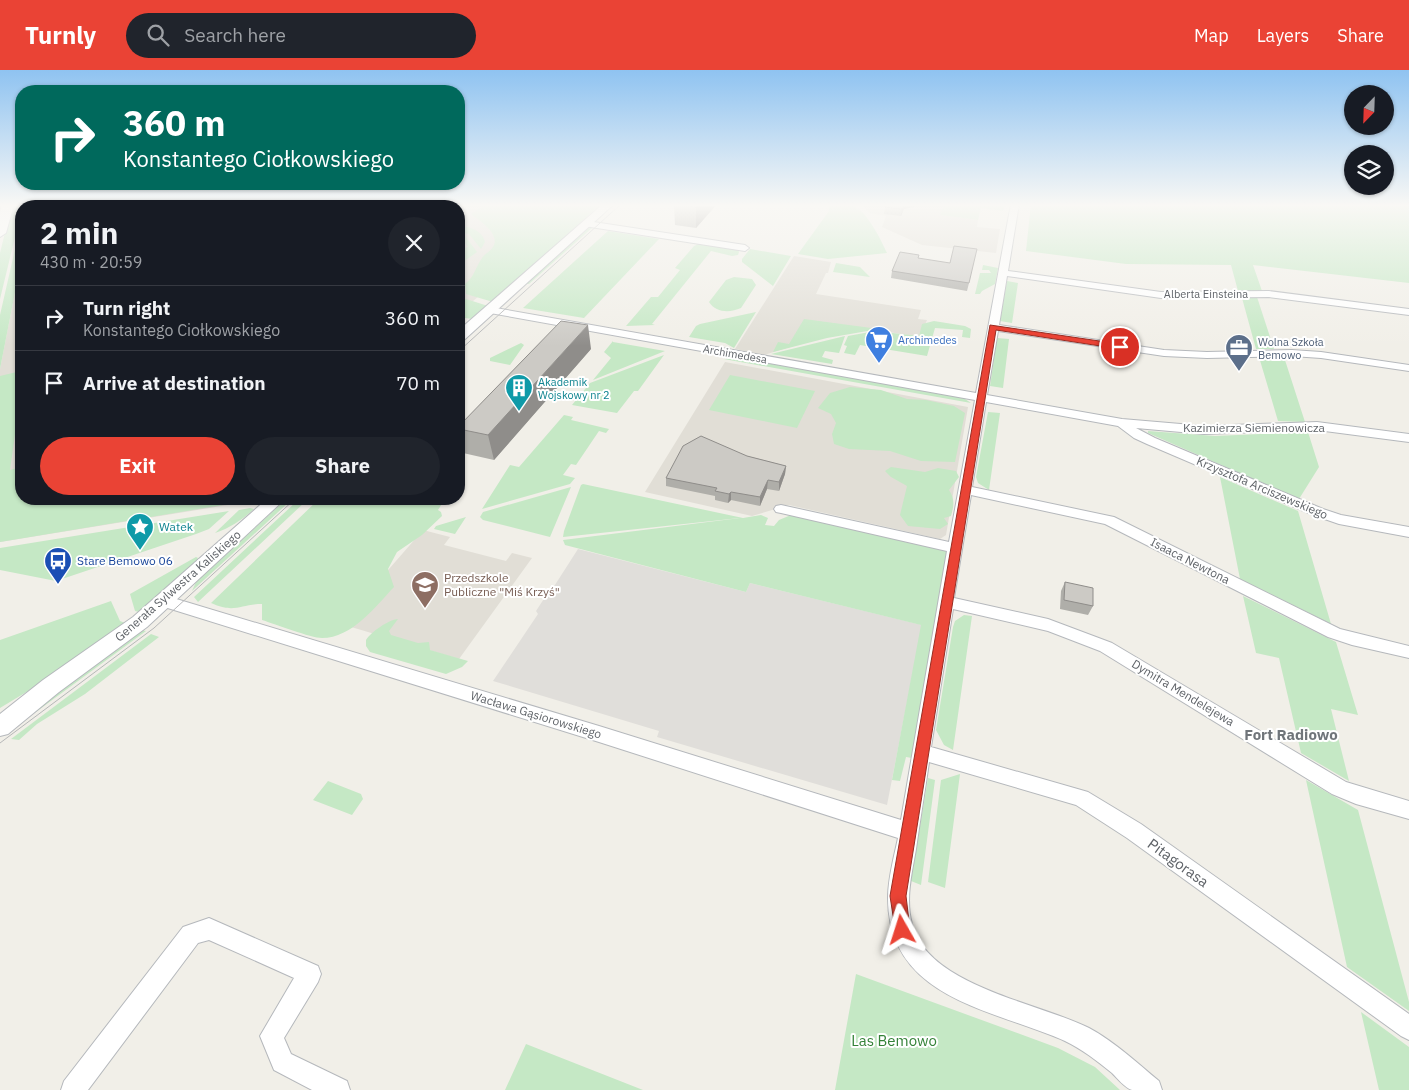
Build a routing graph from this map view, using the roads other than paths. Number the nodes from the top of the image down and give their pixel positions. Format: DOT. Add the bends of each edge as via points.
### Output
graph roads {
  1 [pos="555,252"];
  2 [pos="1007,252"];
  3 [pos="1003,273"];
  4 [pos="490,310"];
  5 [pos="1409,312"];
  6 [pos="993,327"];
  7 [pos="465,332"];
  8 [pos="1409,368"];
  9 [pos="981,397"];
  10 [pos="1122,423"];
  11 [pos="1409,438"];
  12 [pos="965,490"];
  13 [pos="270,505"];
  14 [pos="781,509"];
  15 [pos="1409,532"];
  16 [pos="955,548"];
  17 [pos="163,601"];
  18 [pos="946,602"];
  19 [pos="1409,652"];
  20 [pos="51,686"];
  21 [pos="0,714"];
  22 [pos="0,727"];
  23 [pos="921,752"];
  24 [pos="1409,810"];
  25 [pos="909,832"];
  26 [pos="1409,1028"];
  27 [pos="73,1090"];
  28 [pos="338,1090"];
  29 [pos="1150,1090"];
  1 -- 4 [label="street"];
  2 -- 3 [label="street"];
  3 -- 5 [label="street, Alberta Einsteina" via="1161,295 1269,294"];
  3 -- 6 [label="street"];
  4 -- 7 [label="street"];
  4 -- 9 [label="street, Archimedesa"];
  6 -- 8 [label="street" via="1164,353 1292,353"];
  6 -- 9 [label="street"];
  9 -- 10 [label="street, Kazimierza Siemienowicza"];
  9 -- 12 [label="street"];
  10 -- 11 [label="street, Kazimierza Siemienowicza" via="1204,430 1317,426"];
  10 -- 15 [label="street, Krzysztofa Arciszewskiego" via="1151,441 1318,512"];
  12 -- 16 [label="street"];
  12 -- 19 [label="street, Isaaca Newtona" via="1108,520 1334,633"];
  13 -- 17 [label="street, Generała Sylwestra Kaliskiego"];
  14 -- 16 [label="street"];
  16 -- 18 [label="street"];
  17 -- 20 [label="street, Generała Sylwestra Kaliskiego" via="140,622"];
  17 -- 25 [label="street, Wacława Gąsiorowskiego"];
  18 -- 23 [label="street"];
  18 -- 24 [label="street, Dymitra Mendelejewa" via="1067,630 1088,638 1339,788 1356,796"];
  20 -- 21 [label="street, Generała Sylwestra Kaliskiego"];
  20 -- 22 [label="street, Generała Sylwestra Kaliskiego"];
  23 -- 25 [label="street"];
  23 -- 26 [label="street, Pitagorasa" via="1081,798 1134,832"];
  25 -- 29 [label="street" via="898,896 902,930 913,953 930,972 960,990 1072,1032 1100,1048"];
  27 -- 28 [label="street" via="191,935 208,929 310,974 272,1036 282,1062"];
}
